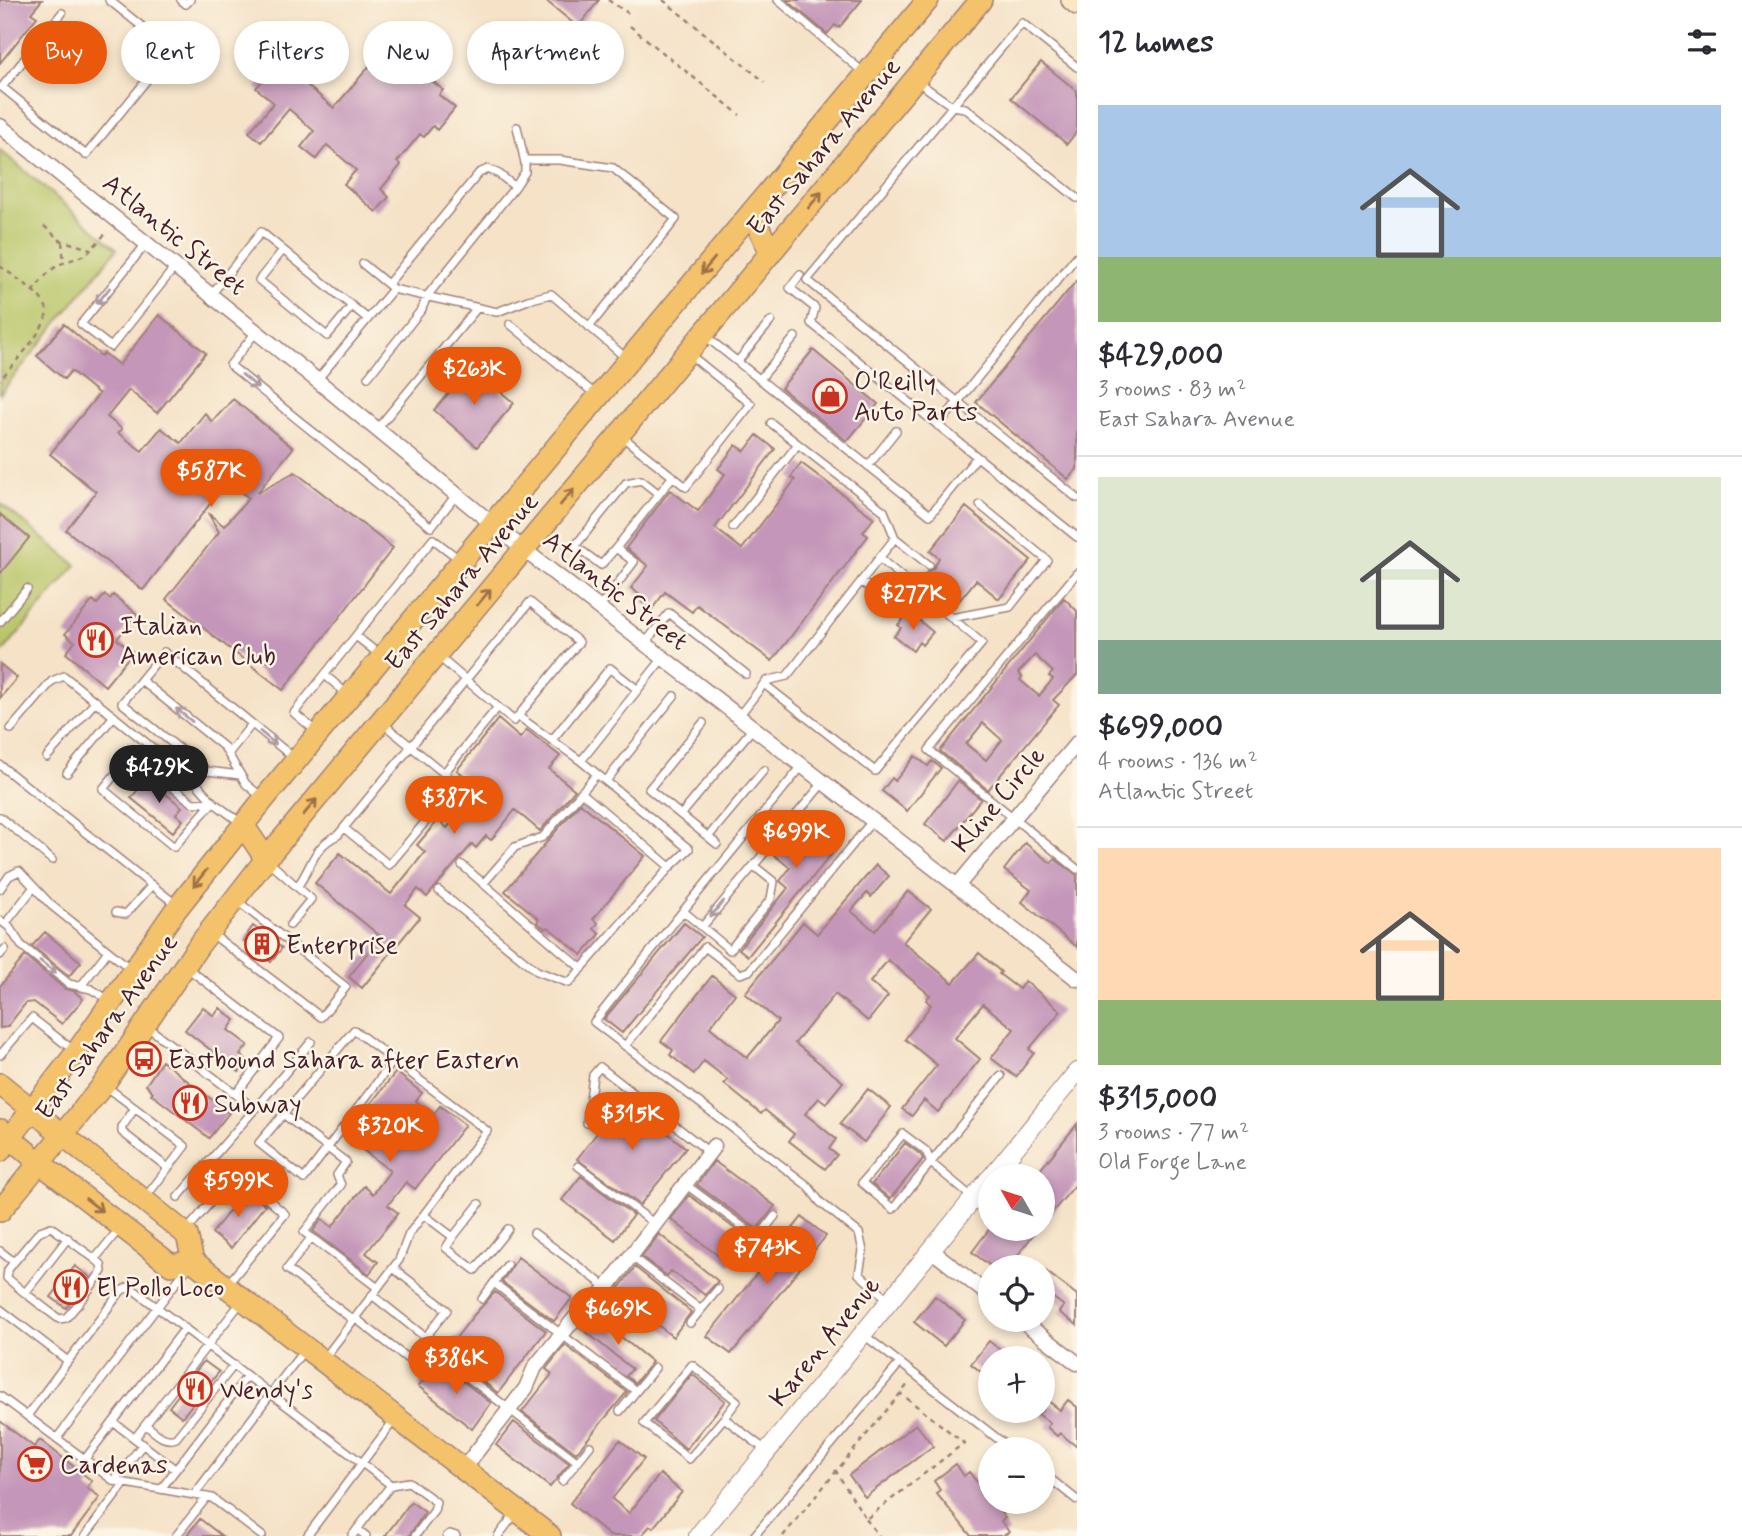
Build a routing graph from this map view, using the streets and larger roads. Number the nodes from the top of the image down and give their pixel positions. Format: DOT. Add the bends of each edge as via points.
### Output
graph roads {
  1 [pos="928,0"];
  2 [pos="981,0"];
  3 [pos="1071,0"];
  4 [pos="1077,5"];
  5 [pos="0,126"];
  6 [pos="752,214"];
  7 [pos="771,253"];
  8 [pos="494,524"];
  9 [pos="523,549"];
  10 [pos="1077,743"];
  11 [pos="243,825"];
  12 [pos="266,859"];
  13 [pos="957,886"];
  14 [pos="1077,979"];
  15 [pos="1077,1072"];
  16 [pos="0,1084"];
  17 [pos="33,1110"];
  18 [pos="63,1136"];
  19 [pos="4,1139"];
  20 [pos="712,1149"];
  21 [pos="40,1163"];
  22 [pos="1002,1164"];
  23 [pos="978,1193"];
  24 [pos="0,1211"];
  25 [pos="931,1250"];
  26 [pos="193,1261"];
  27 [pos="978,1287"];
  28 [pos="1037,1332"];
  29 [pos="1077,1363"];
  30 [pos="463,1469"];
  31 [pos="551,1536"];
  32 [pos="698,1536"];
  1 -- 6 [label="main road, East Sahara Avenue"];
  7 -- 2 [label="main road, East Sahara Avenue, one-way"];
  3 -- 4 [label="main road"];
  5 -- 8 [label="street, Atlantic Street"];
  6 -- 7 [label="main road"];
  6 -- 8 [label="main road, East Sahara Avenue, one-way"];
  9 -- 7 [label="main road, East Sahara Avenue, one-way"];
  8 -- 9 [label="street, Atlantic Street"];
  8 -- 11 [label="main road, East Sahara Avenue"];
  12 -- 9 [label="main road, East Sahara Avenue, one-way"];
  9 -- 13 [label="street, Atlantic Street"];
  10 -- 13 [label="street, Kline Circle"];
  11 -- 12 [label="main road"];
  11 -- 17 [label="main road, East Sahara Avenue, one-way" via="178,906"];
  12 -- 18 [label="main road, East Sahara Avenue"];
  13 -- 14 [label="street, Atlantic Street"];
  15 -- 22 [label="street, Karen Avenue"];
  16 -- 17 [label="main road"];
  17 -- 18 [label="main road"];
  17 -- 19 [label="main road, East Sahara Avenue"];
  18 -- 21 [label="main road, East Sahara Avenue"];
  18 -- 26 [label="main road" via="184,1234"];
  19 -- 21 [label="main road"];
  20 -- 30 [label="street" via="599,1298 575,1318 535,1367 526,1388"];
  21 -- 24 [label="main road, East Sahara Avenue"];
  21 -- 26 [label="main road, one-way" via="171,1265"];
  23 -- 25 [label="street, Karen Avenue"];
  25 -- 27 [label="street"];
  25 -- 32 [label="street, Karen Avenue"];
  26 -- 30 [label="main road"];
  28 -- 29 [label="street"];
  30 -- 31 [label="main road"];
}
